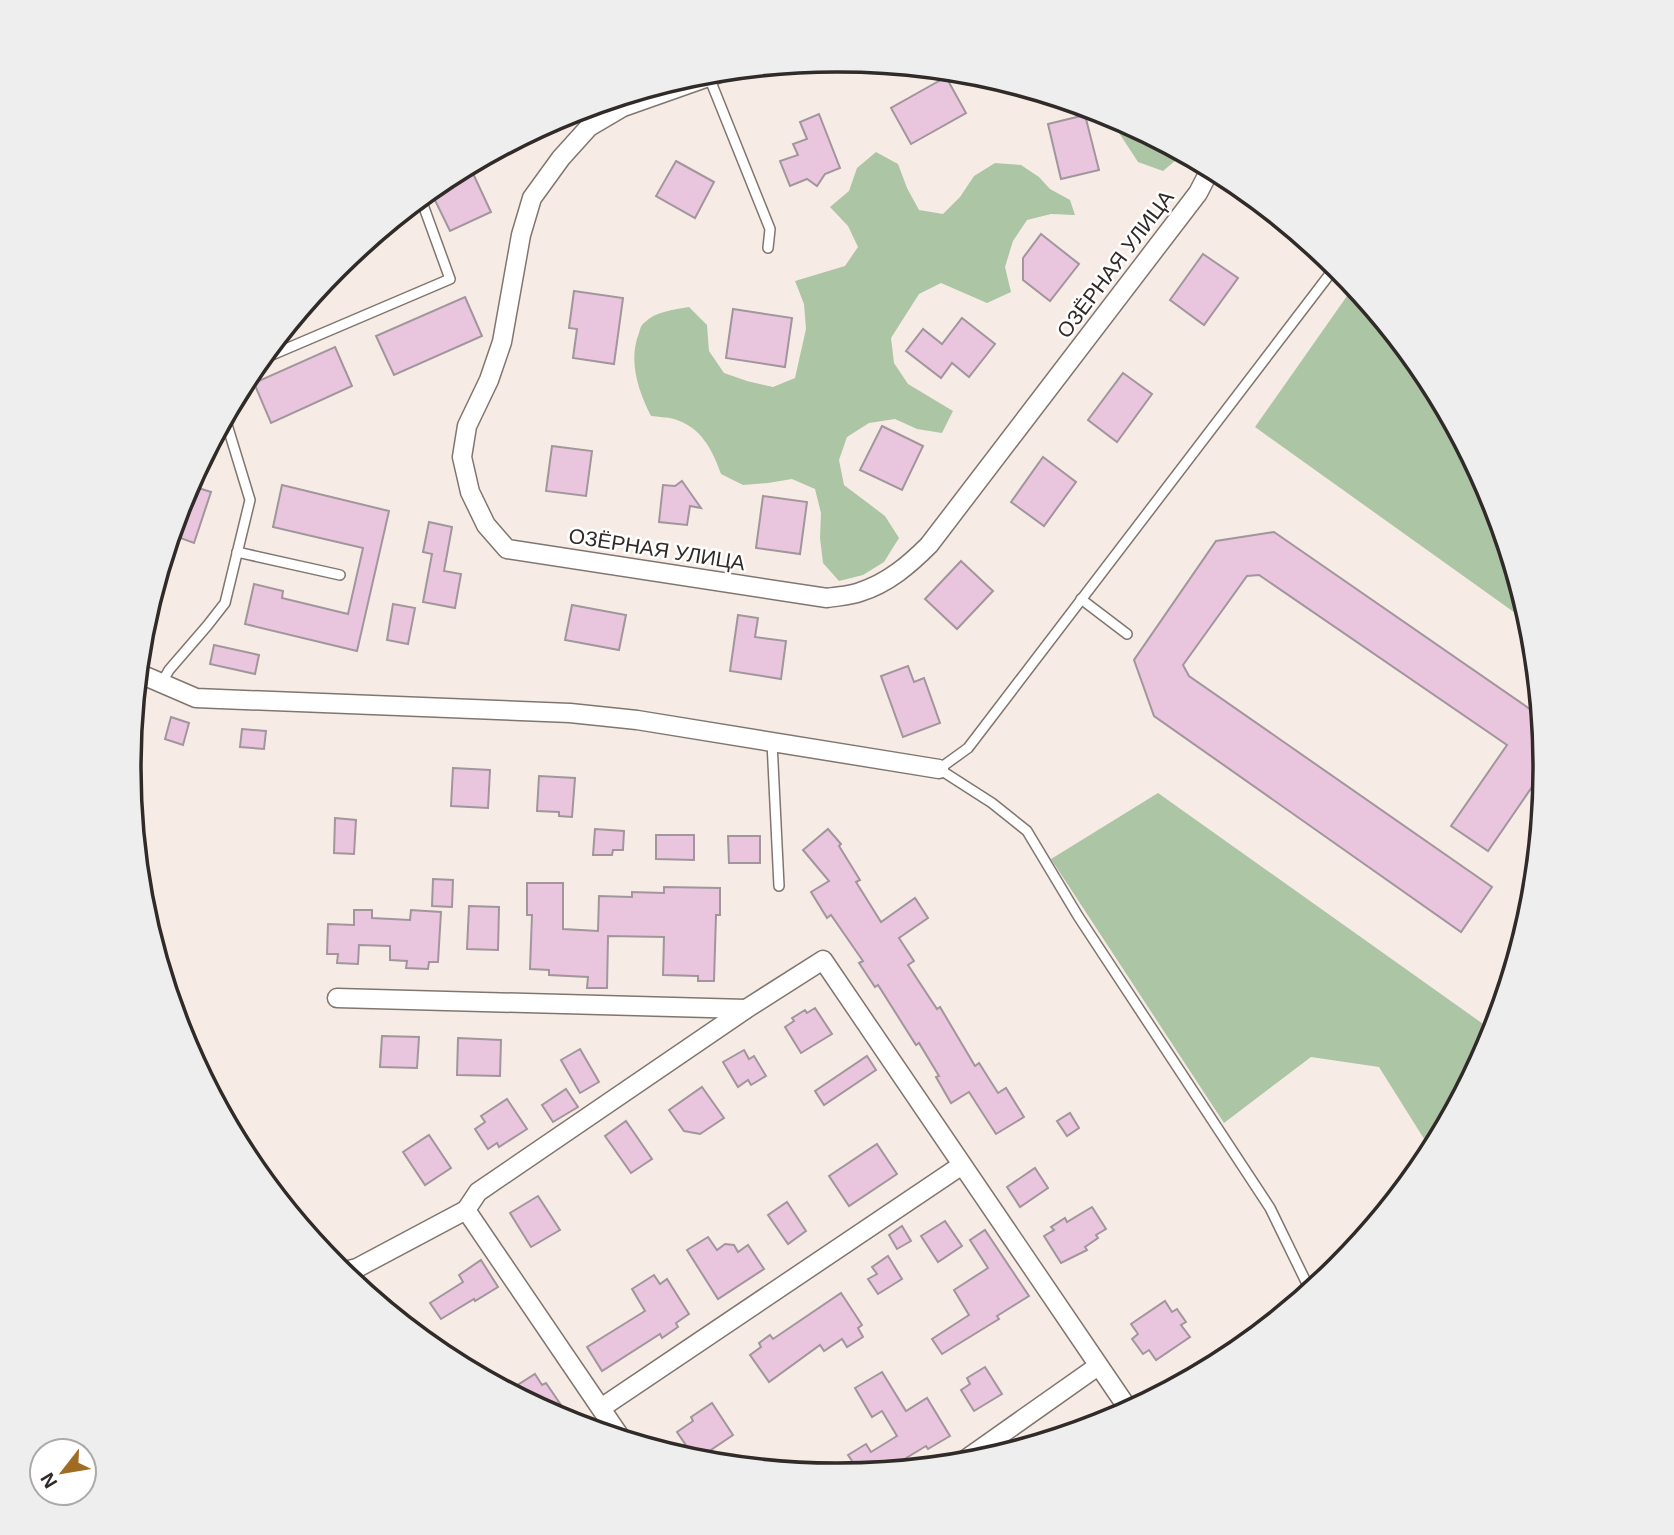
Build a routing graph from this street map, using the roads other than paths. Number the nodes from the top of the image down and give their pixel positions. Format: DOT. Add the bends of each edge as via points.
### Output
graph roads {
  1 [pos="712,83"];
  2 [pos="654,96"];
  3 [pos="1206,178"];
  4 [pos="424,208"];
  5 [pos="768,248"];
  6 [pos="1328,275"];
  7 [pos="280,352"];
  8 [pos="229,430"];
  9 [pos="237,552"];
  10 [pos="340,575"];
  11 [pos="1081,599"];
  12 [pos="1127,634"];
  13 [pos="147,677"];
  14 [pos="161,684"];
  15 [pos="772,742"];
  16 [pos="939,769"];
  17 [pos="779,886"];
  18 [pos="337,998"];
  19 [pos="747,1009"];
  20 [pos="962,1165"];
  21 [pos="466,1209"];
  22 [pos="355,1269"];
  23 [pos="1306,1281"];
  24 [pos="1098,1366"];
  25 [pos="1123,1401"];
  26 [pos="601,1408"];
  27 [pos="613,1426"];
  28 [pos="980,1448"];
  1 -- 5 [label="lane" via="770,229"];
  2 -- 3 [label="street, ОЗЁРНАЯ УЛИЦА" via="622,107 589,127 532,198 502,342 467,426 462,457 470,492 486,525 507,550 827,598 858,593 886,581 929,545"];
  4 -- 7 [label="lane" via="450,279"];
  6 -- 11 [label="lane"];
  8 -- 9 [label="lane" via="250,500"];
  9 -- 10 [label="lane"];
  9 -- 14 [label="lane" via="225,603"];
  11 -- 12 [label="lane"];
  11 -- 16 [label="lane" via="968,748"];
  13 -- 14 [label="street"];
  14 -- 15 [label="street" via="196,698 570,713"];
  15 -- 16 [label="street"];
  15 -- 17 [label="lane"];
  16 -- 23 [label="lane" via="1027,831 1270,1209"];
  18 -- 19 [label="street"];
  19 -- 20 [label="street" via="822,961"];
  19 -- 21 [label="street" via="478,1192"];
  20 -- 24 [label="street"];
  20 -- 26 [label="street"];
  21 -- 22 [label="street"];
  21 -- 26 [label="street"];
  24 -- 25 [label="street"];
  24 -- 28 [label="street"];
  26 -- 27 [label="street"];
}
